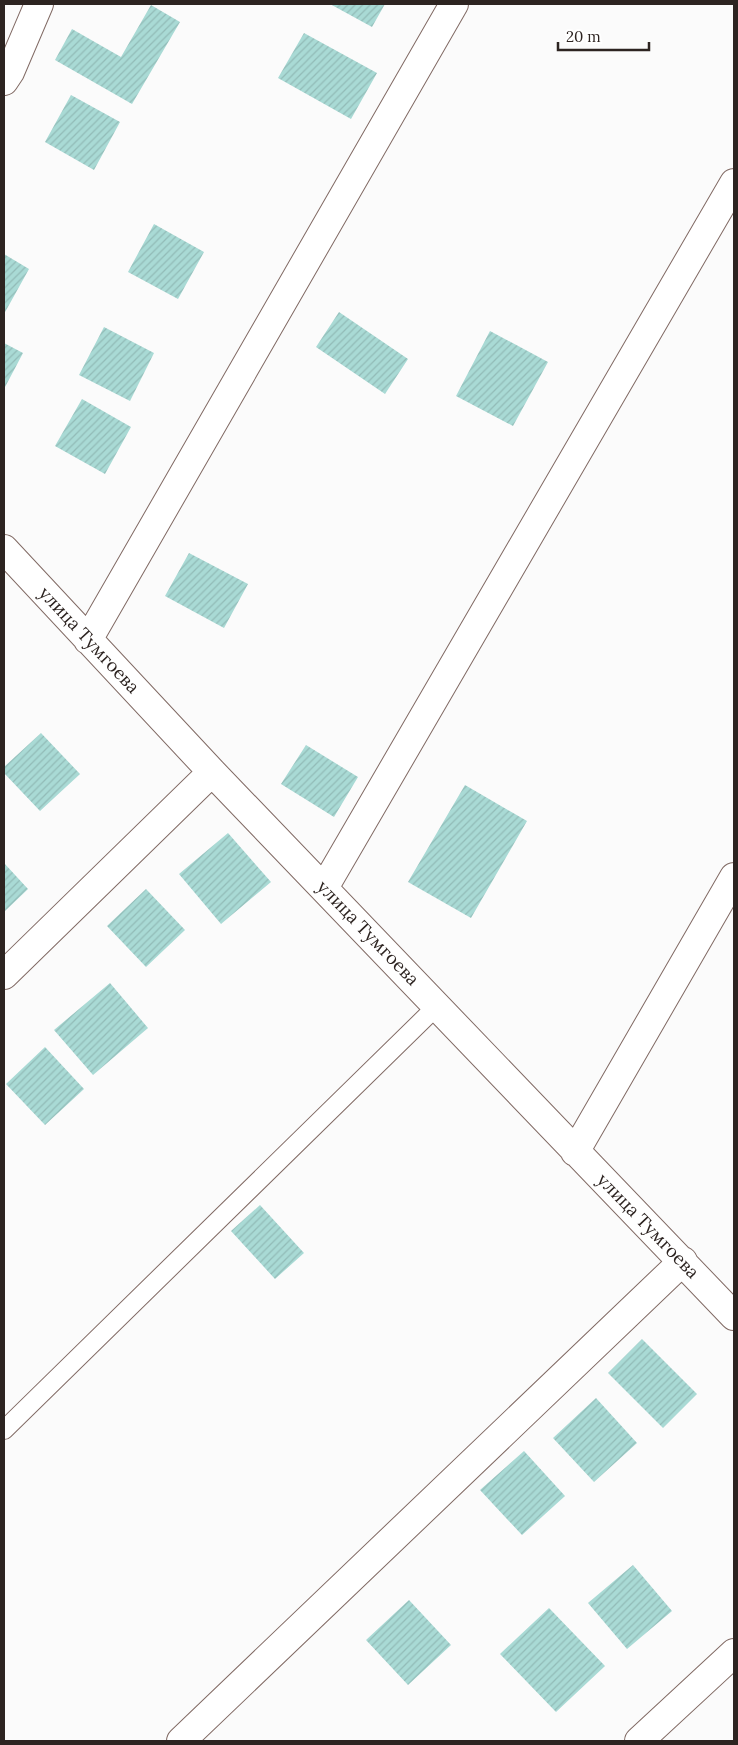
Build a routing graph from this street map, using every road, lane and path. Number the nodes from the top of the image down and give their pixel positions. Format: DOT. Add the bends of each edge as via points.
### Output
graph roads {
  1 [pos="38,4"];
  2 [pos="454,4"];
  3 [pos="4,81"];
  4 [pos="734,183"];
  5 [pos="4,549"];
  6 [pos="88,640"];
  7 [pos="212,772"];
  8 [pos="734,877"];
  9 [pos="324,888"];
  10 [pos="4,975"];
  11 [pos="438,1005"];
  12 [pos="575,1152"];
  13 [pos="683,1261"];
  14 [pos="734,1316"];
  15 [pos="4,1430"];
  16 [pos="734,1653"];
  17 [pos="182,1741"];
  18 [pos="639,1741"];
  1 -- 3 [label="street"];
  2 -- 6 [label="street"];
  4 -- 9 [label="street"];
  5 -- 6 [label="street, улица Тумгоева"];
  6 -- 7 [label="street, улица Тумгоева"];
  7 -- 9 [label="street, улица Тумгоева"];
  7 -- 10 [label="street"];
  8 -- 12 [label="street"];
  9 -- 11 [label="street, улица Тумгоева"];
  11 -- 12 [label="street, улица Тумгоева"];
  11 -- 15 [label="lane"];
  12 -- 13 [label="street, улица Тумгоева"];
  13 -- 14 [label="street, улица Тумгоева"];
  13 -- 17 [label="street"];
  16 -- 18 [label="street"];
}
